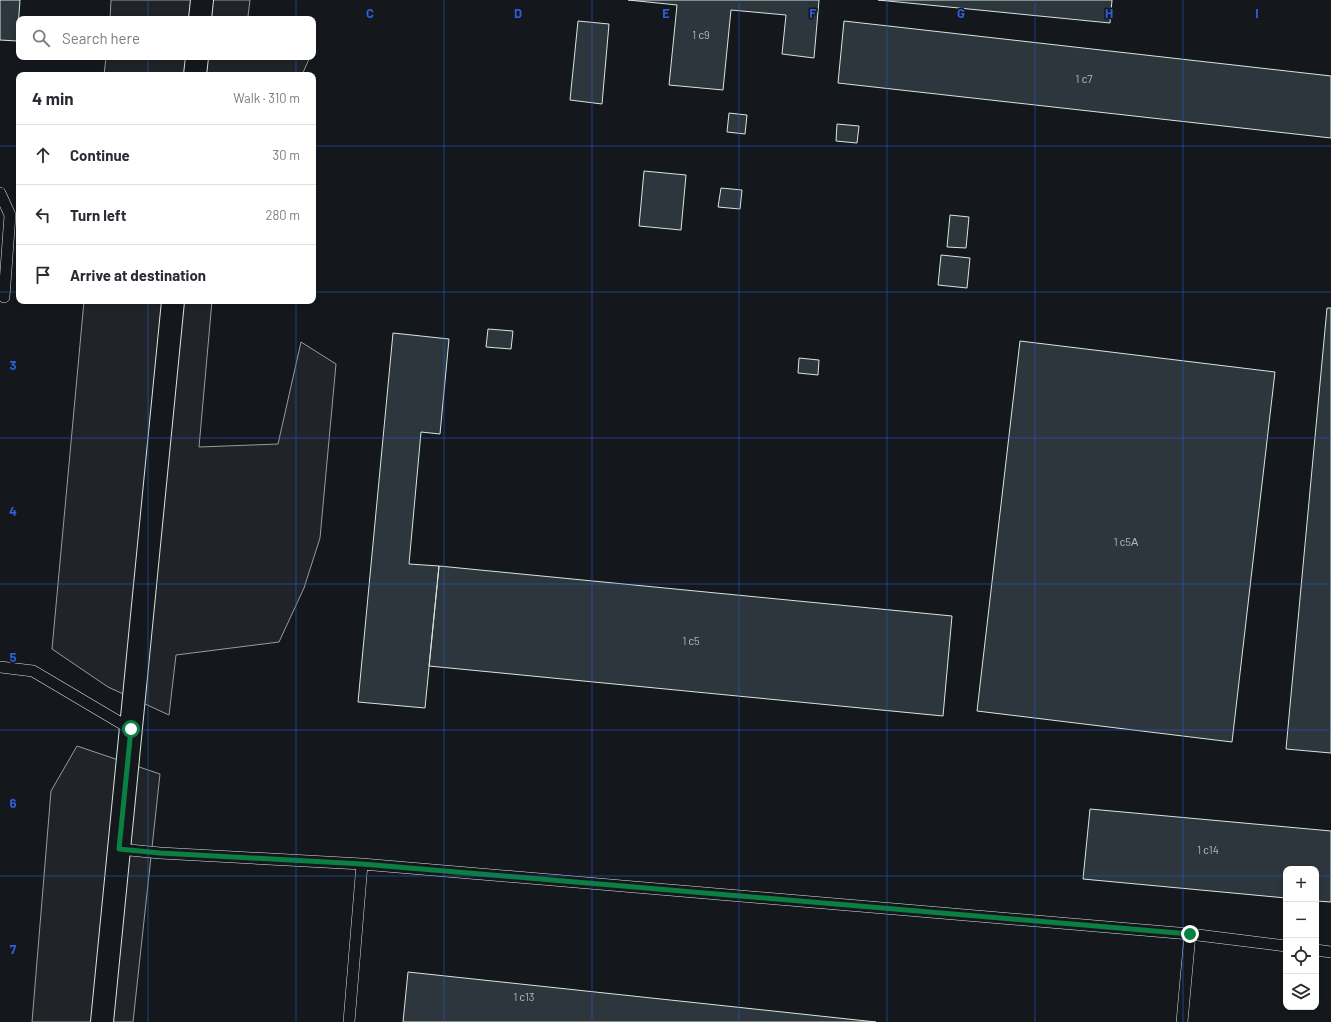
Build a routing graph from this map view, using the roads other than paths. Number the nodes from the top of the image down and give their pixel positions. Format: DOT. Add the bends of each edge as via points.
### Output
graph roads {
  1 [pos="202,0"];
  2 [pos="200,16"];
  3 [pos="197,60"];
  4 [pos="195,72"];
  5 [pos="0,193"];
  6 [pos="4,297"];
  7 [pos="173,304"];
  8 [pos="0,667"];
  9 [pos="131,729"];
  10 [pos="119,849"];
  11 [pos="362,864"];
  12 [pos="1190,934"];
  13 [pos="1283,946"];
  14 [pos="1319,950"];
  15 [pos="1331,952"];
  16 [pos="102,1022"];
  17 [pos="349,1022"];
  18 [pos="1182,1022"];
  1 -- 2 [label="street"];
  3 -- 4 [label="street"];
  5 -- 6 [label="lane" via="10,215"];
  7 -- 9 [label="street"];
  8 -- 9 [label="lane" via="34,671"];
  9 -- 10 [label="street"];
  10 -- 11 [label="lane" via="167,854"];
  10 -- 16 [label="street"];
  11 -- 12 [label="lane"];
  11 -- 17 [label="lane"];
  12 -- 13 [label="lane"];
  12 -- 18 [label="lane"];
  14 -- 15 [label="lane"];
}
